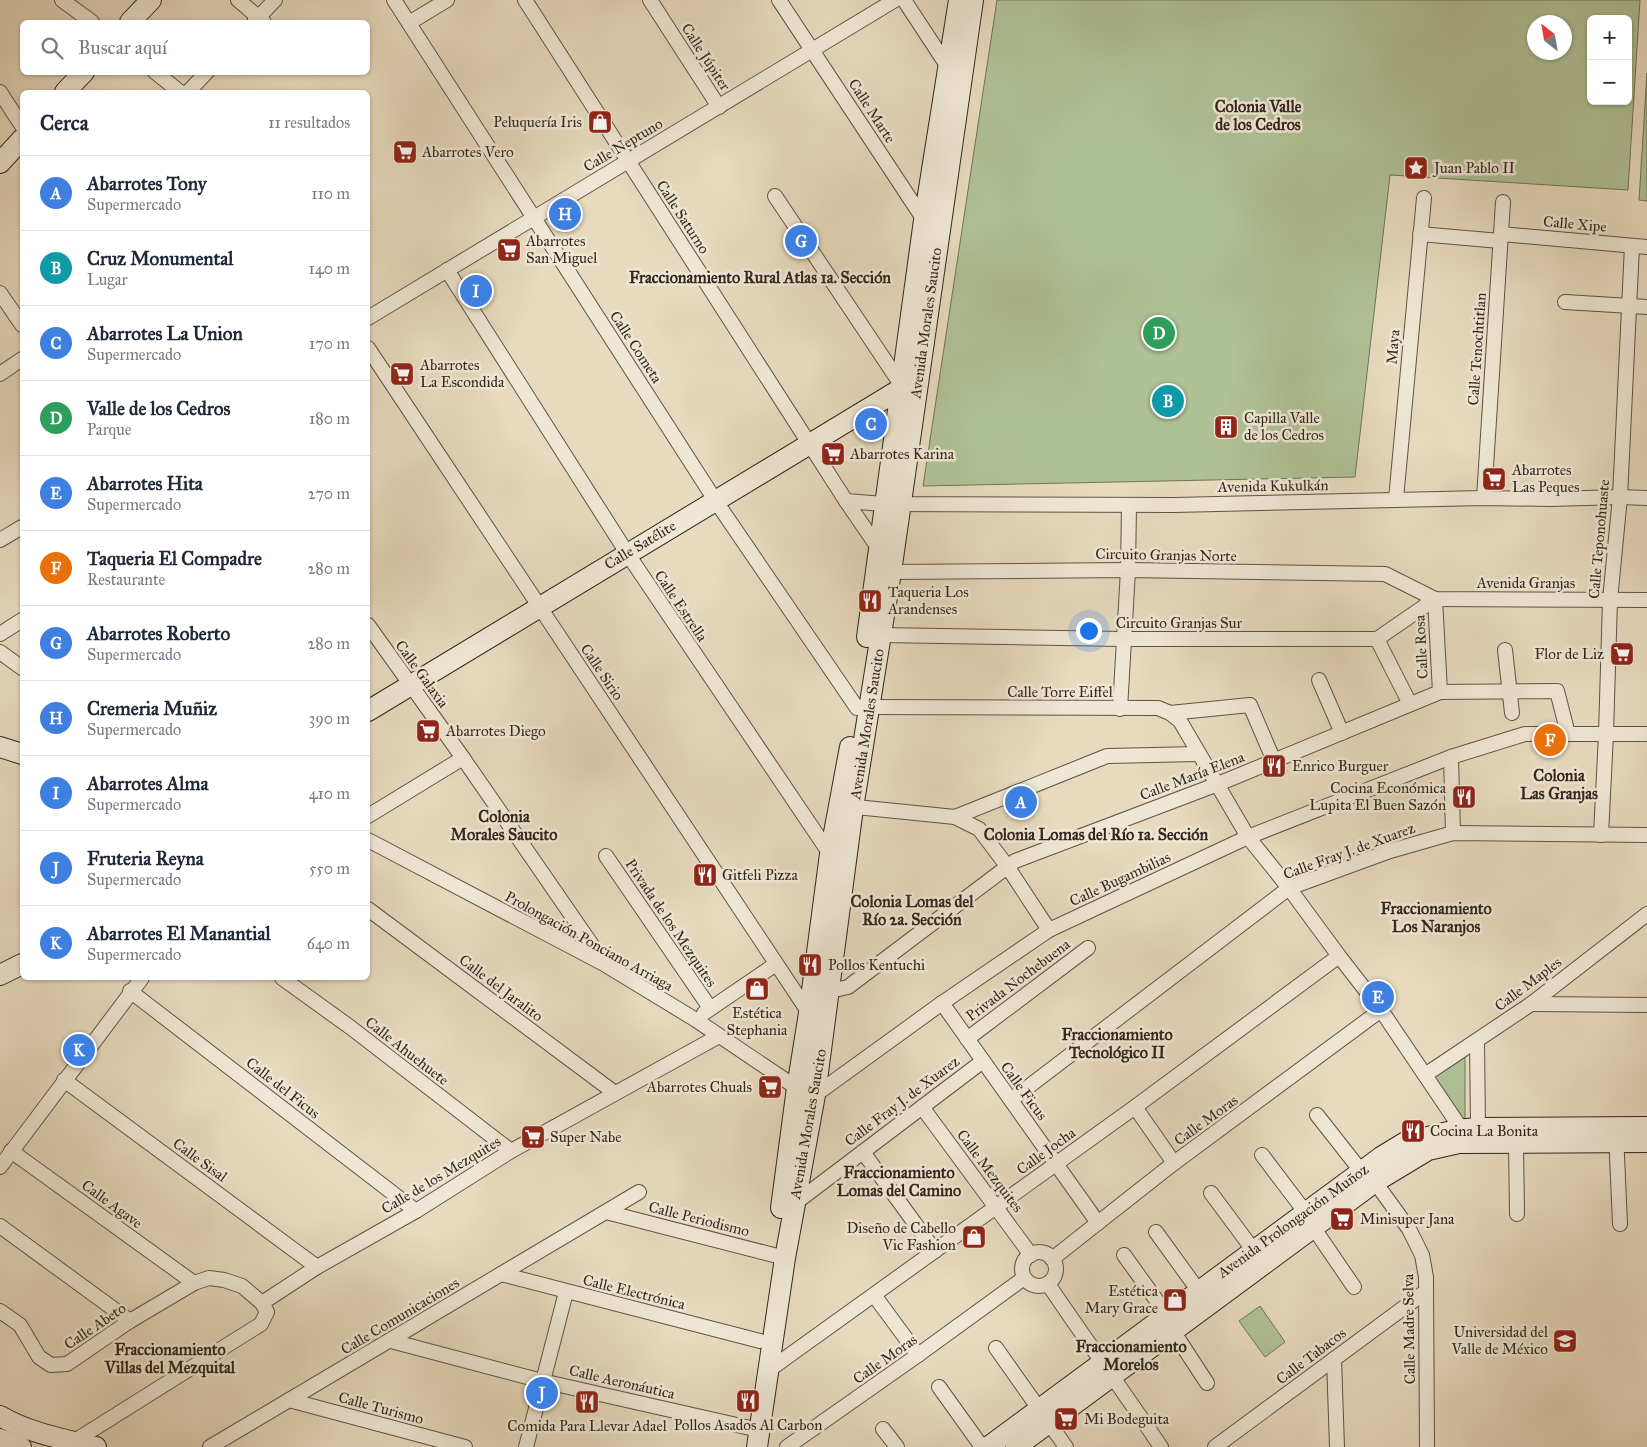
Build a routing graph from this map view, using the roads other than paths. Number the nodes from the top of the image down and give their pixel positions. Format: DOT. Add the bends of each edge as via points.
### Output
graph roads {
  1 [pos="62,0"];
  2 [pos="151,0"];
  3 [pos="238,0"];
  4 [pos="275,0"];
  5 [pos="394,0"];
  6 [pos="447,0"];
  7 [pos="525,0"];
  8 [pos="650,0"];
  9 [pos="779,0"];
  10 [pos="895,0"];
  11 [pos="904,0"];
  12 [pos="959,0"];
  13 [pos="974,0"];
  14 [pos="89,20"];
  15 [pos="132,20"];
  16 [pos="258,20"];
  17 [pos="260,20"];
  18 [pos="409,22"];
  19 [pos="812,50"];
  20 [pos="948,67"];
  21 [pos="81,75"];
  22 [pos="159,75"];
  23 [pos="203,75"];
  24 [pos="961,86"];
  25 [pos="67,90"];
  26 [pos="178,90"];
  27 [pos="190,90"];
  28 [pos="0,92"];
  29 [pos="718,107"];
  30 [pos="20,123"];
  31 [pos="945,138"];
  32 [pos="20,141"];
  33 [pos="628,162"];
  34 [pos="0,163"];
  35 [pos="775,196"];
  36 [pos="1424,198"];
  37 [pos="1503,202"];
  38 [pos="534,218"];
  39 [pos="924,220"];
  40 [pos="1420,234"];
  41 [pos="1501,238"];
  42 [pos="938,240"];
  43 [pos="1632,246"];
  44 [pos="1647,247"];
  45 [pos="448,270"];
  46 [pos="0,293"];
  47 [pos="1565,302"];
  48 [pos="1629,306"];
  49 [pos="1647,306"];
  50 [pos="370,317"];
  51 [pos="20,323"];
  52 [pos="370,351"];
  53 [pos="20,361"];
  54 [pos="0,374"];
  55 [pos="905,389"];
  56 [pos="811,444"];
  57 [pos="1620,497"];
  58 [pos="1484,498"];
  59 [pos="1647,498"];
  60 [pos="715,500"];
  61 [pos="1396,500"];
  62 [pos="846,502"];
  63 [pos="892,504"];
  64 [pos="1129,505"];
  65 [pos="20,528"];
  66 [pos="0,540"];
  67 [pos="879,549"];
  68 [pos="626,553"];
  69 [pos="1128,570"];
  70 [pos="891,572"];
  71 [pos="1435,599"];
  72 [pos="1610,600"];
  73 [pos="1647,600"];
  74 [pos="538,606"];
  75 [pos="20,621"];
  76 [pos="370,628"];
  77 [pos="0,634"];
  78 [pos="880,635"];
  79 [pos="1123,639"];
  80 [pos="1377,639"];
  81 [pos="1505,650"];
  82 [pos="0,652"];
  83 [pos="20,667"];
  84 [pos="1319,680"];
  85 [pos="410,684"];
  86 [pos="1509,691"];
  87 [pos="1440,692"];
  88 [pos="1410,704"];
  89 [pos="863,707"];
  90 [pos="1120,709"];
  91 [pos="370,710"];
  92 [pos="1170,713"];
  93 [pos="1512,713"];
  94 [pos="1342,733"];
  95 [pos="1568,734"];
  96 [pos="1606,734"];
  97 [pos="1647,734"];
  98 [pos="0,747"];
  99 [pos="20,753"];
  100 [pos="1198,754"];
  101 [pos="1451,757"];
  102 [pos="462,758"];
  103 [pos="1274,761"];
  104 [pos="1218,784"];
  105 [pos="846,806"];
  106 [pos="370,815"];
  107 [pos="955,817"];
  108 [pos="1453,832"];
  109 [pos="1601,835"];
  110 [pos="1647,835"];
  111 [pos="1248,837"];
  112 [pos="370,841"];
  113 [pos="830,854"];
  114 [pos="606,856"];
  115 [pos="1007,866"];
  116 [pos="1290,888"];
  117 [pos="370,910"];
  118 [pos="1647,914"];
  119 [pos="1049,930"];
  120 [pos="1088,948"];
  121 [pos="1339,956"];
  122 [pos="604,964"];
  123 [pos="776,964"];
  124 [pos="20,965"];
  125 [pos="0,975"];
  126 [pos="140,980"];
  127 [pos="285,980"];
  128 [pos="830,987"];
  129 [pos="130,991"];
  130 [pos="942,1003"];
  131 [pos="1531,1004"];
  132 [pos="1647,1005"];
  133 [pos="710,1008"];
  134 [pos="1381,1010"];
  135 [pos="809,1013"];
  136 [pos="696,1020"];
  137 [pos="720,1036"];
  138 [pos="967,1039"];
  139 [pos="1477,1041"];
  140 [pos="982,1061"];
  141 [pos="1425,1075"];
  142 [pos="64,1080"];
  143 [pos="806,1091"];
  144 [pos="615,1093"];
  145 [pos="1011,1100"];
  146 [pos="922,1107"];
  147 [pos="1135,1107"];
  148 [pos="1317,1114"];
  149 [pos="1647,1127"];
  150 [pos="1470,1129"];
  151 [pos="1616,1135"];
  152 [pos="1647,1142"];
  153 [pos="1516,1143"];
  154 [pos="11,1151"];
  155 [pos="511,1151"];
  156 [pos="863,1152"];
  157 [pos="1262,1155"];
  158 [pos="1174,1163"];
  159 [pos="1056,1164"];
  160 [pos="0,1167"];
  161 [pos="1368,1177"];
  162 [pos="638,1192"];
  163 [pos="1210,1193"];
  164 [pos="794,1204"];
  165 [pos="996,1207"];
  166 [pos="416,1211"];
  167 [pos="606,1212"];
  168 [pos="1517,1214"];
  169 [pos="1310,1220"];
  170 [pos="1098,1223"];
  171 [pos="1620,1224"];
  172 [pos="0,1226"];
  173 [pos="1156,1232"];
  174 [pos="936,1251"];
  175 [pos="1254,1251"];
  176 [pos="1031,1255"];
  177 [pos="1124,1255"];
  178 [pos="780,1256"];
  179 [pos="1052,1258"];
  180 [pos="317,1267"];
  181 [pos="501,1274"];
  182 [pos="1024,1278"];
  183 [pos="194,1283"];
  184 [pos="1048,1284"];
  185 [pos="1354,1287"];
  186 [pos="1198,1290"];
  187 [pos="566,1292"];
  188 [pos="1425,1292"];
  189 [pos="874,1295"];
  190 [pos="262,1303"];
  191 [pos="0,1311"];
  192 [pos="130,1321"];
  193 [pos="1170,1323"];
  194 [pos="391,1341"];
  195 [pos="760,1341"];
  196 [pos="996,1348"];
  197 [pos="918,1355"];
  198 [pos="1334,1359"];
  199 [pos="1108,1369"];
  200 [pos="769,1370"];
  201 [pos="542,1381"];
  202 [pos="1207,1383"];
  203 [pos="939,1387"];
  204 [pos="290,1400"];
  205 [pos="0,1416"];
  206 [pos="1044,1416"];
  207 [pos="883,1430"];
  208 [pos="754,1435"];
  209 [pos="0,1439"];
  210 [pos="69,1444"];
  211 [pos="21,1447"];
  212 [pos="96,1447"];
  213 [pos="210,1447"];
  214 [pos="465,1447"];
  215 [pos="526,1447"];
  216 [pos="744,1447"];
  217 [pos="787,1447"];
  218 [pos="897,1447"];
  219 [pos="982,1447"];
  220 [pos="988,1447"];
  221 [pos="1016,1447"];
  222 [pos="1066,1447"];
  223 [pos="1161,1447"];
  224 [pos="1216,1447"];
  225 [pos="1337,1447"];
  226 [pos="1427,1447"];
  1 -- 14 [label="street"];
  2 -- 15 [label="main road"];
  3 -- 16 [label="street"];
  4 -- 17 [label="street"];
  5 -- 18 [label="street, Calle Cometa"];
  6 -- 18 [label="street"];
  7 -- 33 [label="street, Calle Saturno"];
  8 -- 29 [label="street, Calle Júpiter"];
  9 -- 19 [label="street, Calle Marte"];
  10 -- 19 [label="street, Calle Neptuno"];
  11 -- 20 [label="street"];
  12 -- 20 [label="main road, Avenida Morales Saucito"];
  13 -- 24 [label="main road, Avenida Morales Saucito"];
  18 -- 38 [label="street, Calle Cometa"];
  19 -- 29 [label="street, Calle Neptuno"];
  19 -- 39 [label="street, Calle Marte"];
  20 -- 24 [label="street"];
  20 -- 31 [label="main road, Avenida Morales Saucito"];
  21 -- 25 [label="main road"];
  22 -- 26 [label="street"];
  23 -- 27 [label="street"];
  24 -- 31 [label="main road, Avenida Morales Saucito"];
  28 -- 30 [label="street"];
  29 -- 33 [label="street, Calle Neptuno"];
  31 -- 39 [label="main road, Avenida Morales Saucito"];
  31 -- 42 [label="main road, Avenida Morales Saucito"];
  32 -- 34 [label="main road"];
  33 -- 38 [label="street, Calle Neptuno"];
  33 -- 56 [label="street, Calle Saturno"];
  35 -- 55 [label="street"];
  36 -- 40 [label="street, Maya"];
  37 -- 41 [label="street, Calle Tenochtitlan"];
  38 -- 45 [label="street, Calle Neptuno"];
  38 -- 60 [label="street, Calle Cometa"];
  39 -- 42 [label="street, Calle Marte"];
  39 -- 55 [label="main road, Avenida Morales Saucito"];
  40 -- 41 [label="street, Calle Xipe"];
  40 -- 61 [label="street, Maya"];
  41 -- 43 [label="street, Calle Xipe"];
  41 -- 58 [label="street, Calle Tenochtitlan"];
  42 -- 55 [label="main road, Avenida Morales Saucito"];
  43 -- 44 [label="street, Calle Xipe"];
  43 -- 48 [label="street, Calle Teponohuaste"];
  45 -- 50 [label="street, Calle Neptuno"];
  45 -- 68 [label="street, Calle Estrella"];
  46 -- 51 [label="street"];
  47 -- 48 [label="street"];
  48 -- 49 [label="street"];
  48 -- 57 [label="street, Calle Teponohuaste"];
  52 -- 74 [label="street, Calle Sirio"];
  53 -- 54 [label="street"];
  55 -- 56 [label="main road, Calle Satélite"];
  55 -- 63 [label="main road, Avenida Morales Saucito"];
  56 -- 60 [label="main road, Calle Satélite"];
  56 -- 62 [label="street, Calle Saturno"];
  57 -- 58 [label="street, Avenida Kukulkán"];
  57 -- 59 [label="street, Avenida Kukulkán"];
  57 -- 72 [label="street, Calle Teponohuaste"];
  58 -- 61 [label="street, Avenida Kukulkán"];
  60 -- 68 [label="main road, Calle Satélite"];
  60 -- 89 [label="street, Calle Cometa"];
  61 -- 64 [label="street, Avenida Kukulkán"];
  62 -- 63 [label="street"];
  62 -- 67 [label="street, Calle Saturno"];
  63 -- 64 [label="street, Avenida Kukulkán"];
  63 -- 67 [label="main road, Avenida Morales Saucito"];
  63 -- 70 [label="main road, Avenida Morales Saucito"];
  64 -- 69 [label="street"];
  65 -- 66 [label="street"];
  67 -- 89 [label="main road, Avenida Morales Saucito"];
  68 -- 74 [label="main road, Calle Satélite"];
  68 -- 113 [label="street, Calle Estrella"];
  69 -- 70 [label="street, Circuito Granjas Norte"];
  69 -- 71 [label="street, Circuito Granjas Norte" via="1385,574"];
  69 -- 79 [label="street"];
  70 -- 78 [label="main road, Avenida Morales Saucito"];
  71 -- 72 [label="street, Avenida Granjas"];
  71 -- 80 [label="street"];
  71 -- 87 [label="street, Calle Rosa"];
  72 -- 73 [label="street, Avenida Granjas"];
  72 -- 96 [label="street, Calle Teponohuaste"];
  74 -- 85 [label="main road, Calle Satélite"];
  74 -- 123 [label="street, Calle Sirio"];
  75 -- 77 [label="street"];
  76 -- 85 [label="street, Calle Galaxia"];
  78 -- 79 [label="street, Circuito Granjas Sur"];
  78 -- 89 [label="main road, Avenida Morales Saucito"];
  79 -- 80 [label="street, Circuito Granjas Sur"];
  79 -- 90 [label="street"];
  80 -- 88 [label="street"];
  81 -- 86 [label="street"];
  82 -- 83 [label="street"];
  84 -- 94 [label="street"];
  85 -- 91 [label="main road, Calle Satélite"];
  85 -- 102 [label="street, Calle Galaxia"];
  86 -- 87 [label="street, Calle María Elena"];
  86 -- 93 [label="street"];
  86 -- 95 [label="street, Calle María Elena" via="1557,691"];
  87 -- 88 [label="street, Calle María Elena"];
  88 -- 94 [label="street, Calle María Elena"];
  89 -- 90 [label="street, Calle Torre Eiffel"];
  89 -- 105 [label="main road, Avenida Morales Saucito"];
  90 -- 92 [label="street, Calle Torre Eiffel" via="1158,708"];
  92 -- 100 [label="street" via="1180,721"];
  92 -- 103 [label="street, Calle Torre Eiffel" via="1250,705"];
  94 -- 103 [label="street, Calle María Elena"];
  95 -- 96 [label="street, Calle Bugambilias"];
  95 -- 101 [label="street, Calle Bugambilias" via="1525,734"];
  96 -- 97 [label="street, Calle Bugambilias"];
  96 -- 109 [label="street, Calle Teponohuaste"];
  98 -- 99 [label="main road"];
  100 -- 104 [label="street"];
  100 -- 107 [label="street" via="1107,756"];
  101 -- 108 [label="street"];
  101 -- 111 [label="street, Calle Bugambilias"];
  102 -- 106 [label="street"];
  102 -- 122 [label="street, Calle Galaxia"];
  103 -- 104 [label="street, Calle María Elena"];
  104 -- 111 [label="street"];
  104 -- 115 [label="street, Calle María Elena"];
  105 -- 107 [label="street"];
  105 -- 113 [label="main road, Avenida Morales Saucito"];
  105 -- 128 [label="main road, Avenida Morales Saucito"];
  107 -- 115 [label="street" via="978,829"];
  108 -- 109 [label="street, Calle Fray J. de Xuarez"];
  108 -- 116 [label="street, Calle Fray J. de Xuarez" via="1390,851"];
  109 -- 110 [label="street, Calle Fray J. de Xuarez"];
  111 -- 116 [label="street"];
  111 -- 119 [label="street, Calle Bugambilias"];
  112 -- 122 [label="street, Prolongación Ponciano Arriaga"];
  113 -- 135 [label="main road, Avenida Morales Saucito"];
  114 -- 133 [label="street, Privada de los Mezquites"];
  115 -- 119 [label="street"];
  115 -- 128 [label="street, Calle María Elena" via="848,987"];
  116 -- 121 [label="street"];
  116 -- 145 [label="street, Calle Fray J. de Xuarez"];
  117 -- 144 [label="street, Calle del Jaralito"];
  118 -- 131 [label="street, Calle Maples"];
  119 -- 130 [label="street, Calle Bugambilias"];
  120 -- 138 [label="street, Privada Nochebuena"];
  121 -- 134 [label="street"];
  121 -- 147 [label="street, Calle Jocha"];
  122 -- 136 [label="street, Prolongación Ponciano Arriaga"];
  123 -- 133 [label="street"];
  123 -- 135 [label="street, Calle Sirio"];
  124 -- 125 [label="main road"];
  126 -- 129 [label="street"];
  127 -- 155 [label="street, Calle Ahuehuete"];
  128 -- 143 [label="main road, Avenida Morales Saucito"];
  129 -- 142 [label="street"];
  129 -- 166 [label="street, Calle del Ficus"];
  130 -- 138 [label="street, Calle Ficus"];
  130 -- 143 [label="street, Calle Bugambilias"];
  131 -- 132 [label="street"];
  131 -- 139 [label="street, Calle Maples"];
  133 -- 136 [label="street"];
  134 -- 141 [label="street"];
  134 -- 158 [label="street, Calle Moras"];
  135 -- 143 [label="main road, Avenida Morales Saucito"];
  136 -- 137 [label="street, Prolongación Ponciano Arriaga"];
  137 -- 143 [label="street, Prolongación Ponciano Arriaga"];
  137 -- 144 [label="street, Calle de los Mezquites"];
  138 -- 140 [label="street, Calle Ficus"];
  139 -- 141 [label="street, Calle Maples"];
  139 -- 150 [label="street"];
  140 -- 145 [label="street, Calle Ficus"];
  140 -- 146 [label="street, Calle Fray J. de Xuarez"];
  141 -- 150 [label="street"];
  142 -- 154 [label="street"];
  142 -- 180 [label="street, Calle Sisal"];
  143 -- 164 [label="main road, Avenida Morales Saucito"];
  143 -- 178 [label="main road, Avenida Morales Saucito"];
  144 -- 155 [label="street, Calle de los Mezquites"];
  145 -- 159 [label="street, Calle Ficus"];
  146 -- 156 [label="street, Calle Fray J. de Xuarez"];
  146 -- 165 [label="street, Calle Mezquites"];
  147 -- 158 [label="street"];
  147 -- 159 [label="street, Calle Jocha"];
  148 -- 161 [label="street, Calle Madre Selva"];
  149 -- 151 [label="main road, Avenida Prolongación Muñoz"];
  150 -- 151 [label="main road, Avenida Prolongación Muñoz"];
  150 -- 161 [label="main road, Avenida Prolongación Muñoz" via="1442,1132 1404,1143"];
  151 -- 152 [label="main road, Avenida Prolongación Muñoz"];
  151 -- 153 [label="main road, Avenida Prolongación Muñoz"];
  151 -- 171 [label="street"];
  153 -- 161 [label="main road, Avenida Prolongación Muñoz" via="1459,1143 1428,1150"];
  153 -- 168 [label="street"];
  154 -- 160 [label="street"];
  154 -- 183 [label="street, Calle Agave"];
  155 -- 166 [label="street, Calle de los Mezquites"];
  156 -- 164 [label="street, Calle Fray J. de Xuarez"];
  156 -- 174 [label="street"];
  157 -- 169 [label="street"];
  158 -- 170 [label="street, Calle Moras"];
  159 -- 165 [label="street, Calle Jocha"];
  159 -- 170 [label="street, Calle Ficus"];
  161 -- 169 [label="main road, Avenida Prolongación Muñoz"];
  161 -- 188 [label="street, Calle Madre Selva" via="1409,1229 1422,1256"];
  162 -- 167 [label="street, Calle Comunicaciones"];
  163 -- 175 [label="street"];
  164 -- 178 [label="main road, Avenida Morales Saucito"];
  165 -- 174 [label="street, Calle Jocha"];
  165 -- 176 [label="street, Calle Mezquites"];
  166 -- 180 [label="street, Calle de los Mezquites"];
  167 -- 178 [label="street, Calle Periodismo"];
  167 -- 181 [label="street, Calle Comunicaciones"];
  169 -- 175 [label="main road, Avenida Prolongación Muñoz"];
  169 -- 185 [label="street"];
  169 -- 193 [label="main road, Avenida Prolongación Muñoz"];
  170 -- 179 [label="street, Calle Moras"];
  172 -- 192 [label="street"];
  173 -- 186 [label="street"];
  174 -- 189 [label="street, Calle Jocha"];
  175 -- 186 [label="main road, Avenida Prolongación Muñoz"];
  176 -- 179 [label="street" via="1042,1253"];
  176 -- 182 [label="street" via="1022,1268"];
  177 -- 193 [label="street"];
  178 -- 195 [label="main road, Avenida Morales Saucito"];
  178 -- 200 [label="main road, Avenida Morales Saucito"];
  179 -- 184 [label="street" via="1056,1269"];
  180 -- 190 [label="street, Calle de los Mezquites"];
  181 -- 187 [label="street, Calle Electrónica"];
  181 -- 194 [label="street, Calle Comunicaciones"];
  182 -- 184 [label="street" via="1037,1286"];
  182 -- 197 [label="street, Calle Moras"];
  183 -- 190 [label="street" via="209,1278 224,1280 242,1286"];
  183 -- 192 [label="street, Calle Abeto"];
  184 -- 199 [label="street"];
  186 -- 193 [label="main road, Avenida Prolongación Muñoz"];
  187 -- 195 [label="street, Calle Electrónica"];
  187 -- 201 [label="street"];
  188 -- 198 [label="street, Calle Tabacos"];
  188 -- 226 [label="street, Calle Madre Selva"];
  189 -- 197 [label="street"];
  189 -- 200 [label="street, Calle Jocha"];
  190 -- 210 [label="street" via="267,1312 261,1324"];
  191 -- 192 [label="street, Calle Abeto" via="20,1325 39,1357 51,1365 67,1364"];
  193 -- 199 [label="main road, Avenida Prolongación Muñoz"];
  193 -- 202 [label="street"];
  194 -- 201 [label="street, Calle Aeronáutica"];
  194 -- 204 [label="street, Calle Comunicaciones"];
  195 -- 208 [label="main road, Avenida Morales Saucito"];
  196 -- 206 [label="street"];
  197 -- 217 [label="street, Calle Moras"];
  198 -- 224 [label="street, Calle Tabacos"];
  198 -- 225 [label="street"];
  199 -- 206 [label="main road, Avenida Prolongación Muñoz"];
  199 -- 223 [label="street"];
  200 -- 208 [label="main road, Avenida Morales Saucito"];
  201 -- 208 [label="street, Calle Aeronáutica"];
  201 -- 215 [label="street"];
  203 -- 219 [label="street"];
  204 -- 213 [label="street, Calle Comunicaciones"];
  204 -- 214 [label="street, Calle Turismo"];
  205 -- 210 [label="main road"];
  206 -- 220 [label="main road, Avenida Prolongación Muñoz"];
  206 -- 221 [label="main road, Avenida Prolongación Muñoz"];
  206 -- 222 [label="street"];
  207 -- 218 [label="street"];
  208 -- 216 [label="main road, Avenida Morales Saucito"];
  209 -- 211 [label="main road"];
  210 -- 212 [label="main road"];
}
